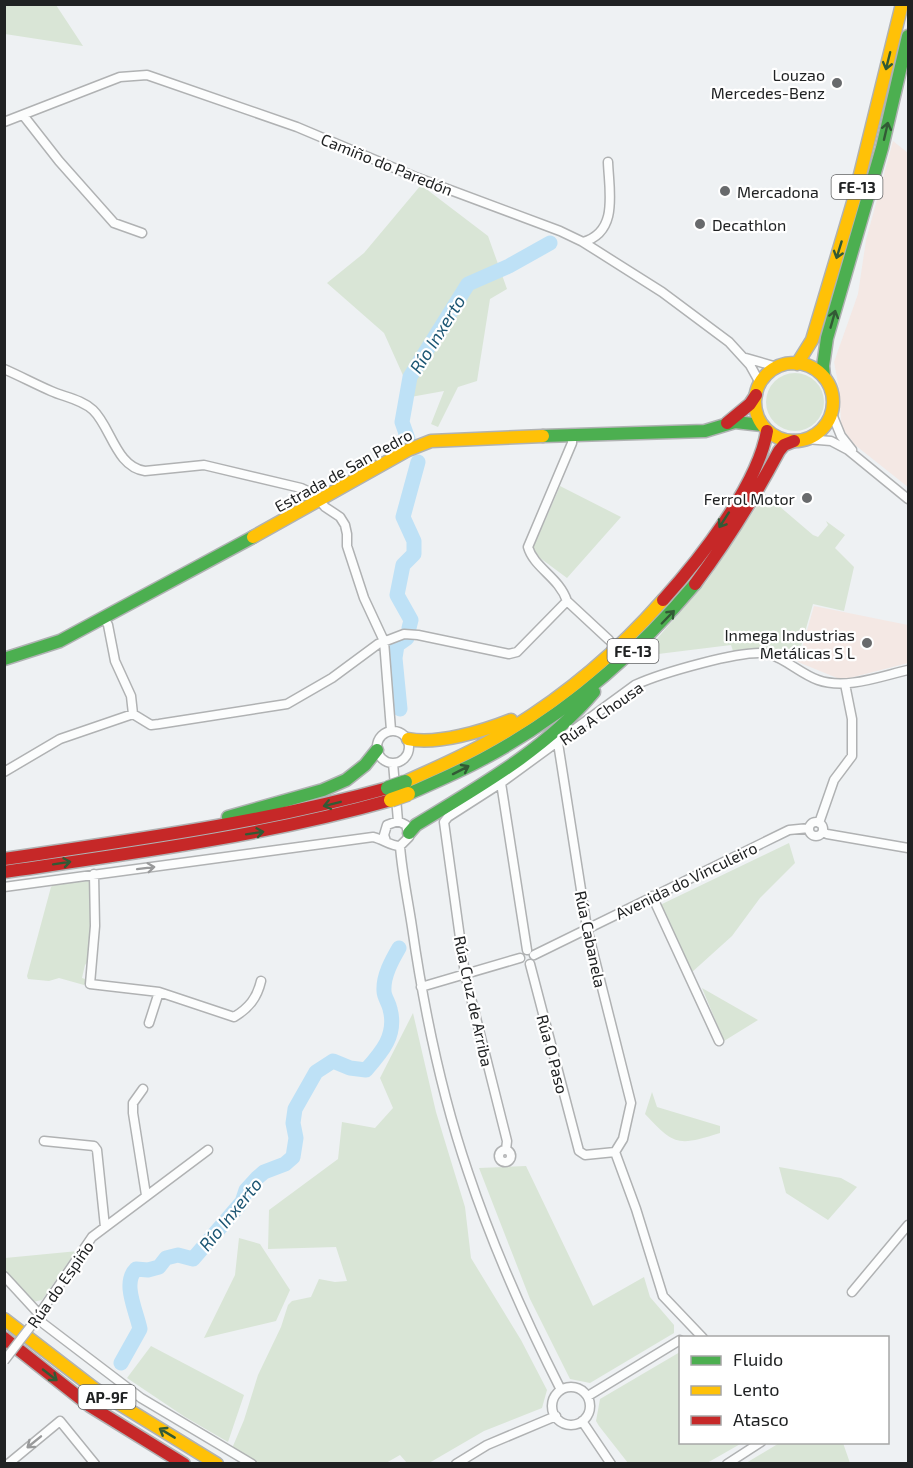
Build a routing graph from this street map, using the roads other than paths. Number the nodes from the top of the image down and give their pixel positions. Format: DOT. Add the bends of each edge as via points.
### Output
graph roads {
  1 [pos="902,4"];
  2 [pos="909,36"];
  3 [pos="23,115"];
  4 [pos="4,122"];
  5 [pos="608,162"];
  6 [pos="142,232"];
  7 [pos="583,242"];
  8 [pos="742,356"];
  9 [pos="797,364"];
  10 [pos="777,367"];
  11 [pos="4,369"];
  12 [pos="824,376"];
  13 [pos="758,389"];
  14 [pos="831,414"];
  15 [pos="727,423"];
  16 [pos="765,428"];
  17 [pos="572,434"];
  18 [pos="800,440"];
  19 [pos="858,458"];
  20 [pos="909,499"];
  21 [pos="320,500"];
  22 [pos="567,601"];
  23 [pos="104,618"];
  24 [pos="609,640"];
  25 [pos="384,641"];
  26 [pos="4,659"];
  27 [pos="909,670"];
  28 [pos="609,673"];
  29 [pos="845,684"];
  30 [pos="571,687"];
  31 [pos="133,714"];
  32 [pos="391,730"];
  33 [pos="408,739"];
  34 [pos="558,743"];
  35 [pos="377,750"];
  36 [pos="393,763"];
  37 [pos="4,772"];
  38 [pos="501,783"];
  39 [pos="406,788"];
  40 [pos="390,794"];
  41 [pos="446,819"];
  42 [pos="398,821"];
  43 [pos="819,823"];
  44 [pos="809,828"];
  45 [pos="411,831"];
  46 [pos="823,832"];
  47 [pos="153,836"];
  48 [pos="386,841"];
  49 [pos="400,846"];
  50 [pos="909,848"];
  51 [pos="4,859"];
  52 [pos="4,872"];
  53 [pos="94,874"];
  54 [pos="4,887"];
  55 [pos="652,896"];
  56 [pos="587,928"];
  57 [pos="530,952"];
  58 [pos="520,958"];
  59 [pos="530,964"];
  60 [pos="465,974"];
  61 [pos="261,981"];
  62 [pos="421,987"];
  63 [pos="159,992"];
  64 [pos="149,1023"];
  65 [pos="719,1041"];
  66 [pos="143,1089"];
  67 [pos="44,1142"];
  68 [pos="208,1150"];
  69 [pos="506,1150"];
  70 [pos="615,1152"];
  71 [pos="146,1195"];
  72 [pos="909,1225"];
  73 [pos="105,1227"];
  74 [pos="4,1276"];
  75 [pos="852,1292"];
  76 [pos="36,1318"];
  77 [pos="5,1319"];
  78 [pos="699,1334"];
  79 [pos="4,1338"];
  80 [pos="679,1341"];
  81 [pos="4,1361"];
  82 [pos="561,1390"];
  83 [pos="588,1396"];
  84 [pos="556,1416"];
  85 [pos="582,1421"];
  86 [pos="759,1444"];
  87 [pos="11,1462"];
  88 [pos="95,1464"];
  89 [pos="184,1464"];
  90 [pos="217,1464"];
  91 [pos="252,1464"];
  92 [pos="456,1464"];
  93 [pos="611,1464"];
  94 [pos="727,1464"];
  1 -- 9 [label="main road, FE-13, one-way" via="851,210 812,340"];
  12 -- 2 [label="main road, FE-13, one-way" via="827,338 882,148"];
  3 -- 4 [label="street, Camiño do Paredón"];
  3 -- 6 [label="street" via="114,223"];
  3 -- 7 [label="street, Camiño do Paredón" via="120,77 147,75 297,127"];
  5 -- 7 [label="street" via="609,219 595,238"];
  7 -- 8 [label="street, Camiño do Paredón" via="662,292"];
  8 -- 10 [label="street"];
  8 -- 13 [label="street" via="756,374"];
  9 -- 10 [label="main road"];
  9 -- 12 [label="main road"];
  10 -- 13 [label="main road"];
  11 -- 21 [label="street" via="93,410 119,451 137,470 204,465 301,488"];
  12 -- 14 [label="main road, FE-13" via="832,393"];
  13 -- 15 [label="main road" via="750,404"];
  13 -- 16 [label="main road, FE-13" via="755,405"];
  14 -- 18 [label="main road, FE-13" via="822,430"];
  14 -- 19 [label="street"];
  15 -- 16 [label="main road" via="751,423"];
  15 -- 17 [label="main road, Estrada de San Pedro" via="705,431"];
  16 -- 18 [label="main road" via="777,437"];
  16 -- 30 [label="main road, FE-13, one-way" via="761,458 704,552 637,629"];
  17 -- 21 [label="main road, Estrada de San Pedro" via="431,441 394,457"];
  17 -- 22 [label="street" via="572,443 528,547"];
  18 -- 19 [label="street" via="831,441"];
  28 -- 18 [label="main road, FE-13, one-way" via="682,602 746,512 779,451"];
  19 -- 20 [label="street"];
  21 -- 23 [label="main road, Estrada de San Pedro"];
  21 -- 25 [label="street" via="345,525 346,546"];
  22 -- 24 [label="street"];
  22 -- 25 [label="street" via="525,646 509,654 418,635 404,634"];
  23 -- 26 [label="main road, Estrada de San Pedro" via="60,641"];
  23 -- 31 [label="street"];
  25 -- 31 [label="street" via="287,705 151,725"];
  25 -- 32 [label="street"];
  27 -- 29 [label="street, Rúa A Chousa"];
  39 -- 28 [label="main road, FE-13, one-way" via="456,773 502,748"];
  28 -- 45 [label="main road" via="564,725 532,752"];
  29 -- 34 [label="street, Rúa A Chousa" via="819,680 770,655 747,654 648,679"];
  29 -- 43 [label="street" via="852,719 852,756 834,780"];
  30 -- 33 [label="main road" via="493,727 420,742"];
  30 -- 39 [label="main road, FE-13" via="489,742"];
  31 -- 37 [label="street" via="60,740"];
  32 -- 33 [label="street"];
  32 -- 35 [label="street" via="380,737"];
  33 -- 36 [label="street" via="409,752"];
  34 -- 38 [label="street, Rúa A Chousa"];
  34 -- 56 [label="street, Rúa Cabanela"];
  35 -- 36 [label="street"];
  35 -- 47 [label="main road" via="346,780 323,790"];
  36 -- 42 [label="street"];
  38 -- 41 [label="street, Rúa A Chousa"];
  38 -- 57 [label="street"];
  39 -- 40 [label="main road, FE-13, bridge"];
  40 -- 47 [label="main road, FE-13, one-way" via="268,819"];
  52 -- 40 [label="main road, FE-13, one-way" via="272,831 340,816"];
  41 -- 45 [label="street, Rúa A Chousa"];
  41 -- 60 [label="street, Rúa Cruz de Arriba"];
  42 -- 45 [label="street"];
  42 -- 48 [label="street" via="387,825"];
  43 -- 44 [label="street" via="812,823"];
  43 -- 46 [label="street"];
  44 -- 46 [label="street" via="813,836"];
  44 -- 55 [label="street, Avenida do Vinculeiro" via="789,830"];
  45 -- 49 [label="street"];
  46 -- 50 [label="street"];
  47 -- 51 [label="main road, FE-13"];
  48 -- 49 [label="street"];
  53 -- 48 [label="street, one-way" via="373,837"];
  49 -- 62 [label="street"];
  53 -- 54 [label="street"];
  53 -- 63 [label="street" via="90,984"];
  55 -- 56 [label="street, Avenida do Vinculeiro"];
  55 -- 65 [label="street"];
  56 -- 57 [label="street, Avenida do Vinculeiro"];
  56 -- 70 [label="street, Rúa Cabanela" via="631,1102 625,1132"];
  57 -- 58 [label="street" via="521,953"];
  57 -- 59 [label="street" via="534,960"];
  58 -- 59 [label="street"];
  58 -- 60 [label="street"];
  59 -- 70 [label="street, Rúa O Paso" via="579,1151 585,1155"];
  60 -- 62 [label="street"];
  60 -- 69 [label="street, Rúa Cruz de Arriba" via="507,1141"];
  61 -- 63 [label="street" via="258,994 246,1010 234,1017"];
  62 -- 82 [label="street" via="467,1171 527,1322"];
  63 -- 64 [label="street"];
  66 -- 71 [label="street" via="133,1102 133,1113"];
  67 -- 73 [label="street" via="94,1146 97,1150"];
  68 -- 71 [label="street, Rúa do Espiño"];
  70 -- 78 [label="street" via="663,1296"];
  71 -- 73 [label="street, Rúa do Espiño"];
  72 -- 75 [label="street"];
  73 -- 76 [label="street, Rúa do Espiño" via="92,1237"];
  74 -- 76 [label="street"];
  76 -- 81 [label="street, Rúa do Espiño, bridge"];
  76 -- 91 [label="street" via="141,1398"];
  90 -- 77 [label="main road, AP-9F, one-way" via="94,1389"];
  79 -- 89 [label="main road, AP-9F, one-way" via="90,1406"];
  80 -- 83 [label="street"];
  82 -- 83 [label="street" via="579,1388"];
  82 -- 84 [label="street" via="553,1405"];
  83 -- 85 [label="street" via="590,1407"];
  84 -- 85 [label="street" via="568,1424"];
  84 -- 92 [label="street" via="487,1445"];
  85 -- 93 [label="street"];
  86 -- 94 [label="street"];
  88 -- 87 [label="street, one-way" via="60,1421"];
}
